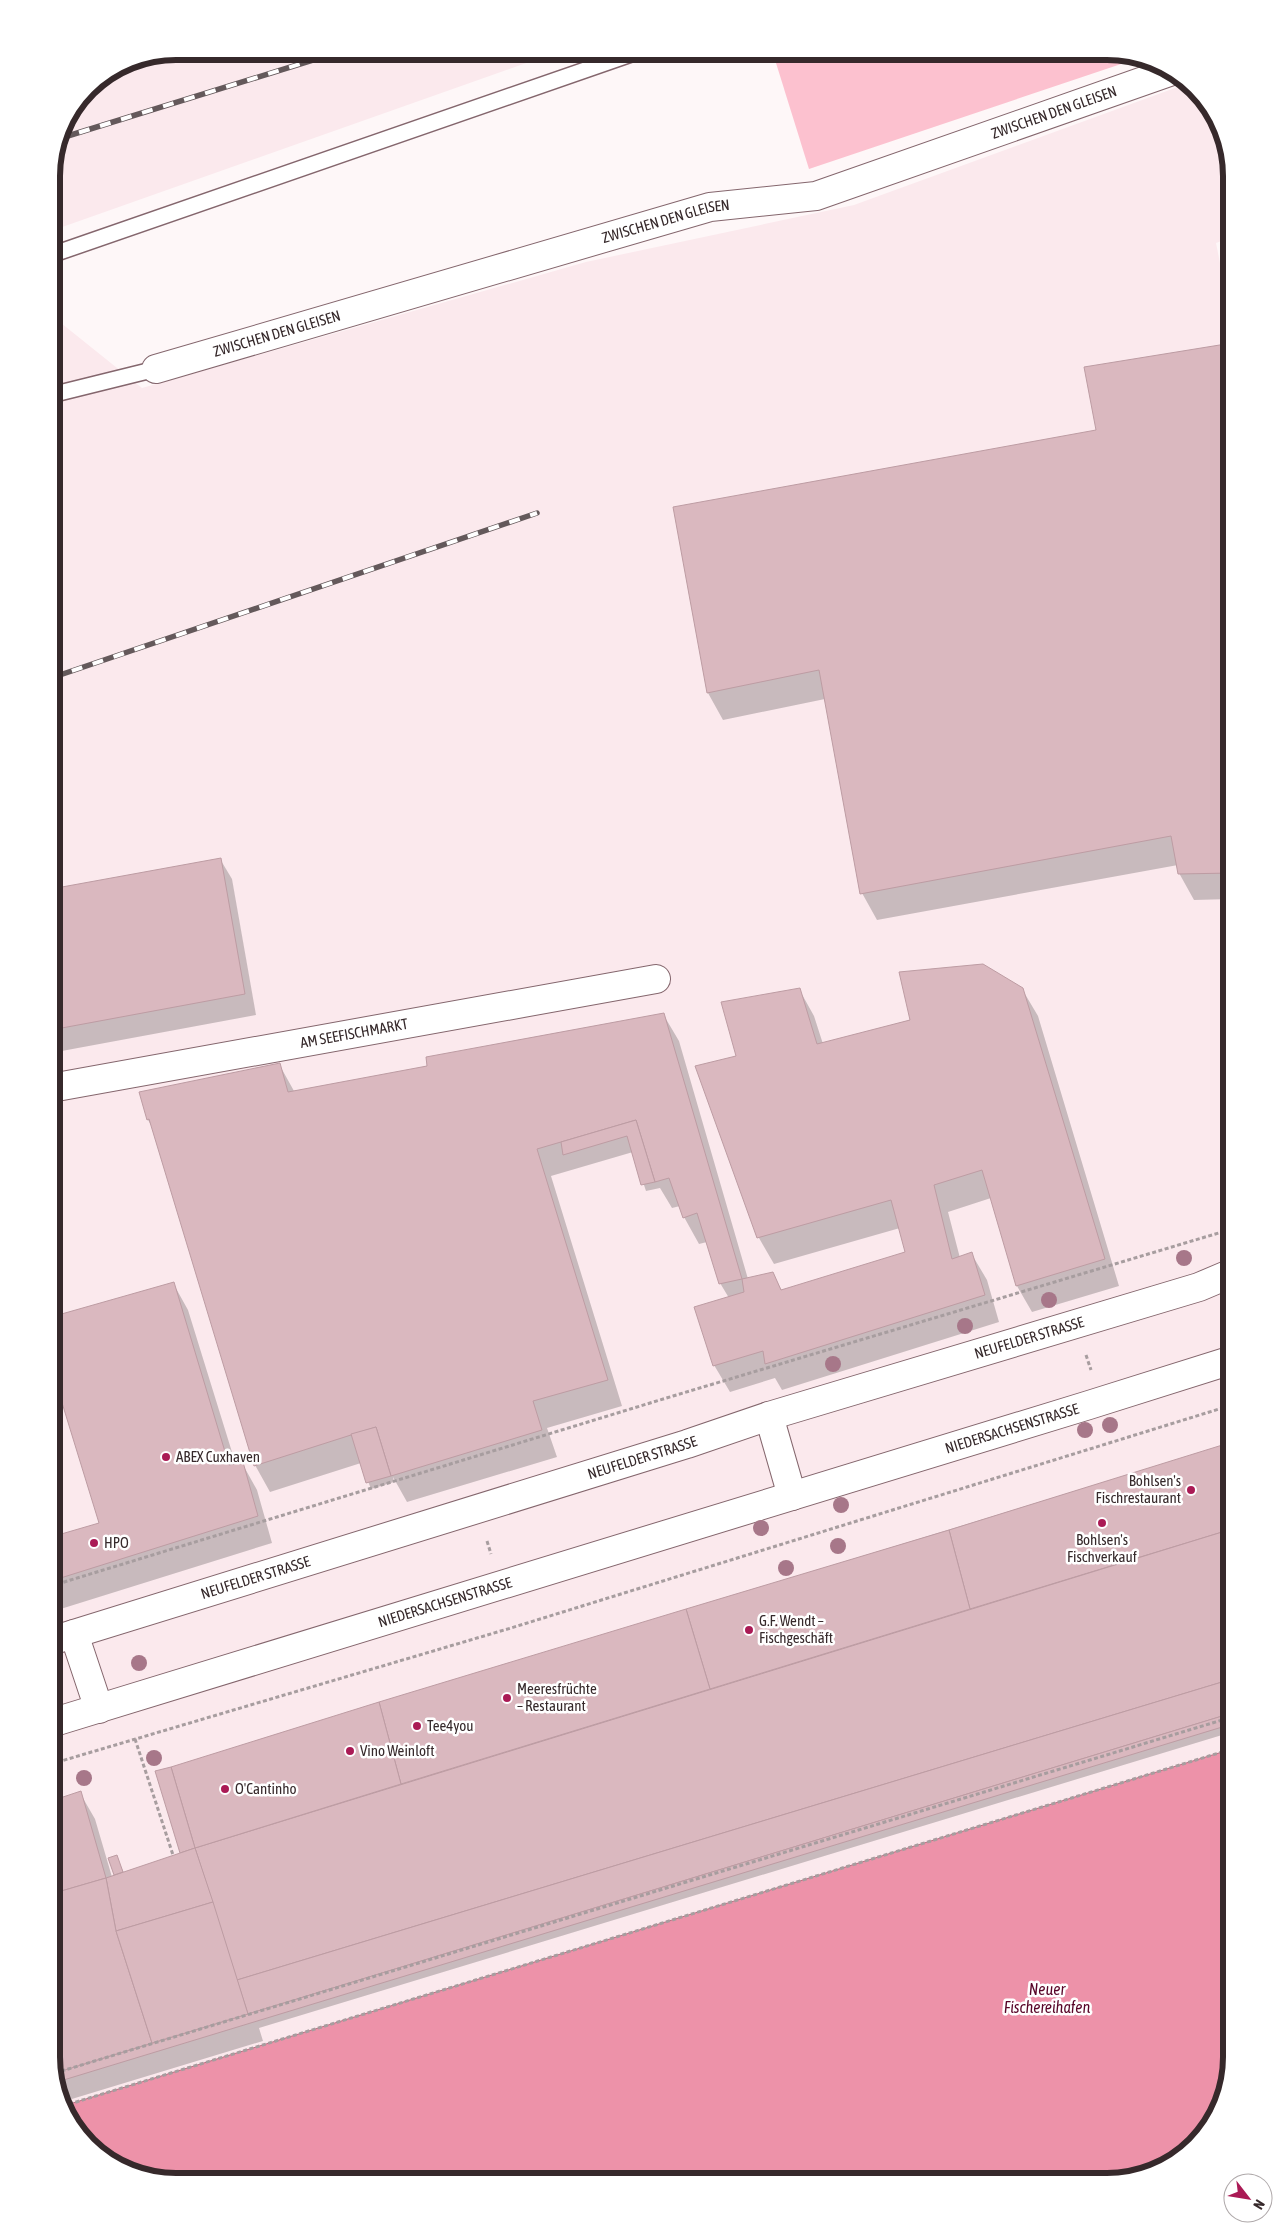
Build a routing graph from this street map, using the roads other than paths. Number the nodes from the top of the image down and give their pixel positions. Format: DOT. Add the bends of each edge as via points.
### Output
graph roads {
  1 [pos="614,60"];
  2 [pos="1162,74"];
  3 [pos="60,252"];
  4 [pos="156,369"];
  5 [pos="60,393"];
  6 [pos="656,979"];
  7 [pos="60,1086"];
  8 [pos="1223,1277"];
  9 [pos="1223,1363"];
  10 [pos="769,1416"];
  11 [pos="792,1496"];
  12 [pos="63,1638"];
  13 [pos="99,1708"];
  14 [pos="60,1720"];
  1 -- 3 [label="lane"];
  2 -- 4 [label="street, ZWISCHEN DEN GLEISEN" via="816,196 710,207"];
  4 -- 5 [label="lane"];
  6 -- 7 [label="street, AM SEEFISCHMARKT"];
  8 -- 10 [label="street, NEUFELDER STRASSE" via="1199,1287"];
  9 -- 11 [label="street, NIEDERSACHSENSTRASSE"];
  10 -- 11 [label="street"];
  10 -- 12 [label="street, NEUFELDER STRASSE"];
  11 -- 13 [label="street, NIEDERSACHSENSTRASSE"];
  12 -- 13 [label="street"];
  13 -- 14 [label="street, NIEDERSACHSENSTRASSE"];
}
